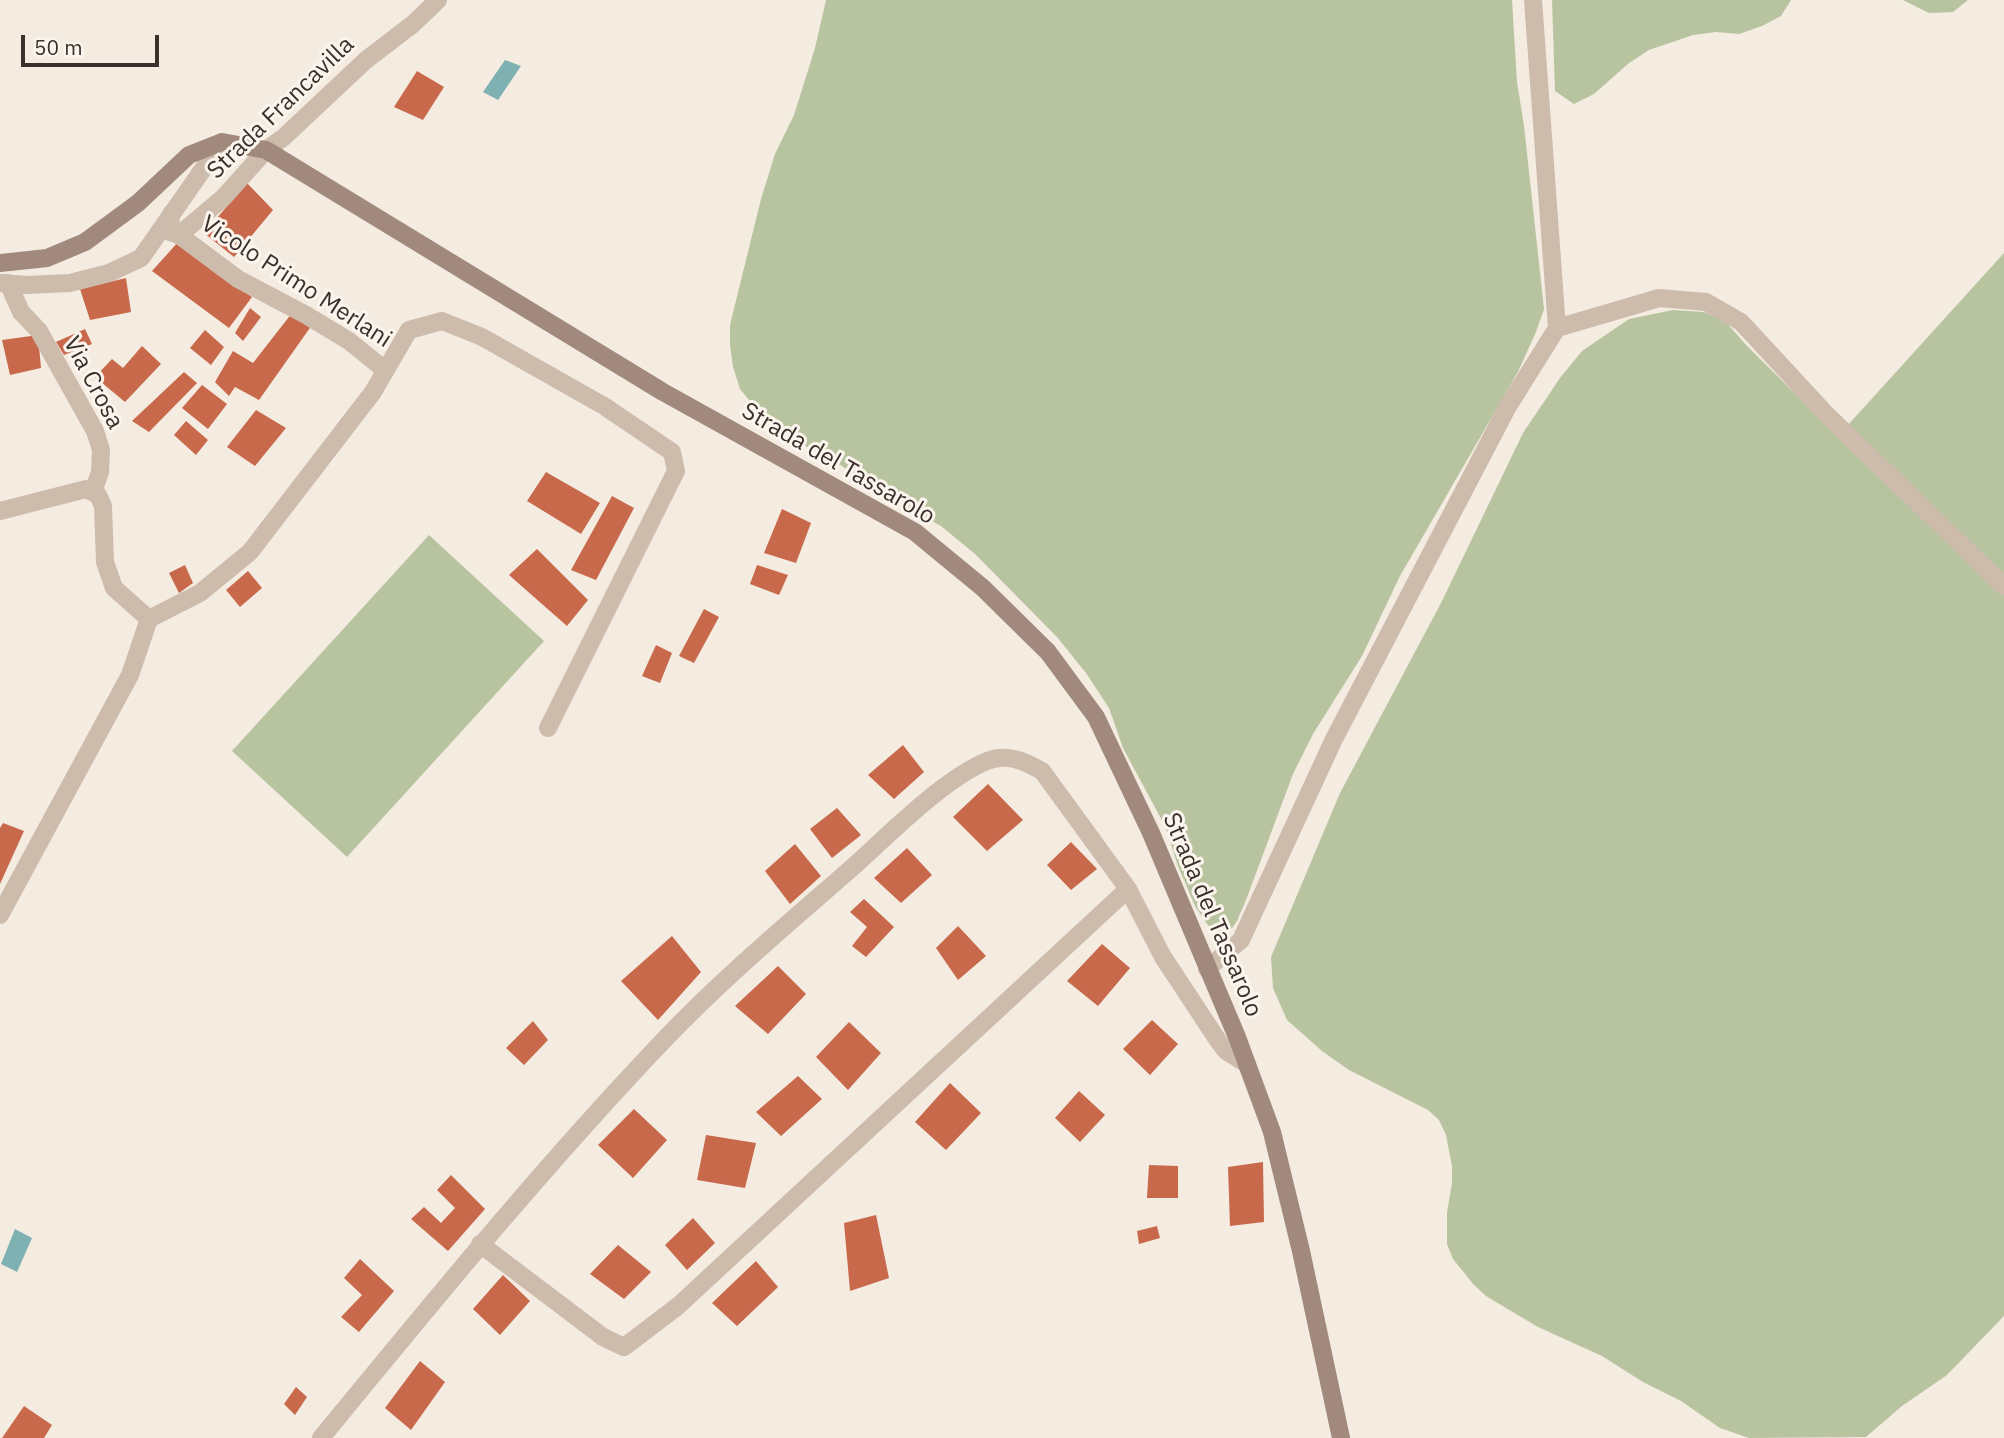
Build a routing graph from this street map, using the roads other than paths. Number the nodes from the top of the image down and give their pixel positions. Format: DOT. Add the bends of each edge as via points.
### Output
graph roads {
  1 [pos="438,0"];
  2 [pos="1533,0"];
  3 [pos="222,142"];
  4 [pos="266,150"];
  5 [pos="171,214"];
  6 [pos="179,234"];
  7 [pos="0,262"];
  8 [pos="4,283"];
  9 [pos="1558,328"];
  10 [pos="386,370"];
  11 [pos="93,492"];
  12 [pos="0,511"];
  13 [pos="2004,586"];
  14 [pos="149,619"];
  15 [pos="548,728"];
  16 [pos="1128,889"];
  17 [pos="0,915"];
  18 [pos="1207,969"];
  19 [pos="1247,1064"];
  20 [pos="481,1244"];
  21 [pos="321,1438"];
  22 [pos="1341,1438"];
  1 -- 4 [label="street, Strada Francavilla"];
  2 -- 9 [label="street"];
  3 -- 4 [label="main road, Strada del Tassarolo"];
  3 -- 5 [label="street"];
  3 -- 7 [label="main road" via="190,155 85,242 47,258"];
  4 -- 6 [label="street, Strada Francavilla" via="223,198"];
  4 -- 18 [label="main road, Strada del Tassarolo" via="663,392 915,532 983,588 1048,652 1096,717 1151,833"];
  5 -- 6 [label="street" via="170,232"];
  5 -- 8 [label="street" via="141,258 109,273 69,283"];
  6 -- 10 [label="street, Vicolo Primo Merlani" via="238,279 349,341"];
  8 -- 11 [label="street, Via Crosa" via="39,331 94,430 101,450"];
  9 -- 13 [label="street" via="1659,298 1706,302 1730,315"];
  9 -- 18 [label="street" via="1507,408 1334,739 1241,940"];
  10 -- 14 [label="street" via="250,552 200,593"];
  10 -- 15 [label="street" via="409,330 442,321 531,364 672,452 676,471"];
  11 -- 12 [label="street" via="86,489"];
  11 -- 14 [label="street" via="103,506 105,562 114,587"];
  14 -- 17 [label="street" via="130,675"];
  16 -- 19 [label="street" via="1163,957 1219,1042"];
  16 -- 20 [label="street" via="678,1306 624,1347 603,1337"];
  16 -- 20 [label="street" via="1042,771 1007,757 987,761 946,786 760,948 664,1039"];
  18 -- 19 [label="main road, Strada del Tassarolo"];
  19 -- 22 [label="main road, Strada del Tassarolo" via="1275,1146"];
  20 -- 21 [label="street"];
}
